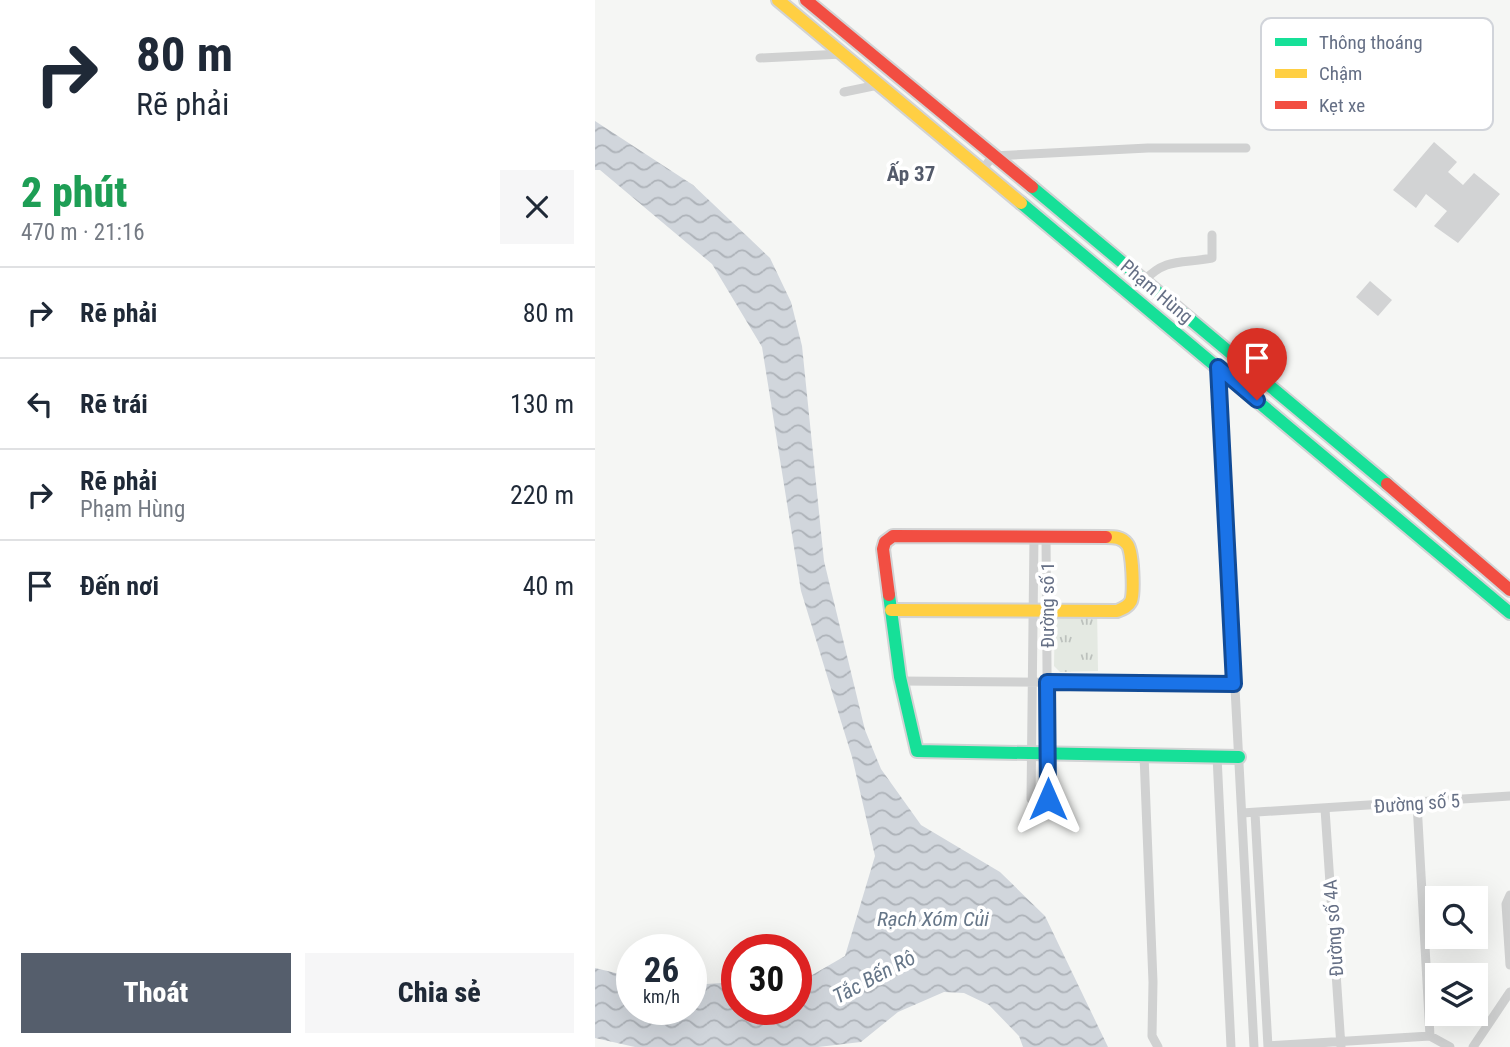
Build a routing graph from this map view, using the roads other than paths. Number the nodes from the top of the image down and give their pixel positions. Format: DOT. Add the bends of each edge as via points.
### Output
graph roads {
  1 [pos="778,0"];
  2 [pos="806,0"];
  3 [pos="842,54"];
  4 [pos="760,58"];
  5 [pos="879,85"];
  6 [pos="843,92"];
  7 [pos="1246,148"];
  8 [pos="993,156"];
  9 [pos="982,170"];
  10 [pos="1212,235"];
  11 [pos="1144,281"];
  12 [pos="1218,367"];
  13 [pos="1040,536"];
  14 [pos="1510,590"];
  15 [pos="891,610"];
  16 [pos="1033,611"];
  17 [pos="1047,611"];
  18 [pos="1510,613"];
  19 [pos="901,681"];
  20 [pos="1033,682"];
  21 [pos="1047,682"];
  22 [pos="1234,684"];
  23 [pos="1032,753"];
  24 [pos="1048,753"];
  25 [pos="1144,755"];
  26 [pos="1217,756"];
  27 [pos="1239,757"];
  28 [pos="1510,796"];
  29 [pos="1031,799"];
  30 [pos="1048,799"];
  31 [pos="1417,803"];
  32 [pos="1325,809"];
  33 [pos="1241,813"];
  34 [pos="1255,813"];
  35 [pos="1510,895"];
  36 [pos="1510,965"];
  37 [pos="1510,992"];
  38 [pos="1430,1036"];
  39 [pos="1341,1044"];
  40 [pos="1158,1047"];
  41 [pos="1231,1047"];
  42 [pos="1254,1047"];
  43 [pos="1268,1047"];
  44 [pos="1450,1047"];
  45 [pos="1473,1047"];
  1 -- 3 [label="main road, Phạm Hùng"];
  2 -- 8 [label="main road, Phạm Hùng"];
  3 -- 4 [label="street"];
  3 -- 5 [label="main road, Phạm Hùng"];
  5 -- 6 [label="street"];
  5 -- 9 [label="main road, Phạm Hùng"];
  7 -- 8 [label="street"];
  8 -- 9 [label="street"];
  8 -- 11 [label="main road, Phạm Hùng"];
  9 -- 12 [label="main road, Phạm Hùng"];
  10 -- 11 [label="street" via="1212,258 1167,264"];
  11 -- 14 [label="main road, Phạm Hùng"];
  12 -- 18 [label="main road, Phạm Hùng"];
  12 -- 22 [label="street"];
  13 -- 15 [label="main road" via="894,536 883,549"];
  13 -- 16 [label="street"];
  13 -- 17 [label="street, Đường số 1"];
  13 -- 17 [label="main road" via="1117,537 1131,552 1132,599 1126,607 1117,611"];
  15 -- 16 [label="main road"];
  15 -- 19 [label="main road"];
  16 -- 17 [label="main road"];
  16 -- 20 [label="street"];
  17 -- 21 [label="street, Đường số 1"];
  19 -- 20 [label="street"];
  19 -- 23 [label="main road" via="917,751"];
  20 -- 21 [label="street"];
  20 -- 23 [label="street"];
  21 -- 22 [label="street"];
  21 -- 24 [label="street, Đường số 1"];
  22 -- 27 [label="street"];
  23 -- 24 [label="main road"];
  23 -- 29 [label="street"];
  24 -- 25 [label="main road"];
  24 -- 30 [label="street, Đường số 1"];
  25 -- 26 [label="main road"];
  25 -- 40 [label="street" via="1152,1036"];
  26 -- 27 [label="main road"];
  26 -- 41 [label="street"];
  27 -- 33 [label="street"];
  28 -- 31 [label="street, Đường số 5"];
  31 -- 32 [label="street, Đường số 5"];
  31 -- 38 [label="street"];
  32 -- 34 [label="street, Đường số 5"];
  32 -- 39 [label="street, Đường số 4A"];
  33 -- 34 [label="street, Đường số 5"];
  33 -- 42 [label="street"];
  34 -- 43 [label="street"];
  35 -- 36 [label="street" via="1506,904"];
  37 -- 45 [label="street"];
  38 -- 39 [label="street"];
  38 -- 44 [label="street"];
  39 -- 43 [label="street"];
}
